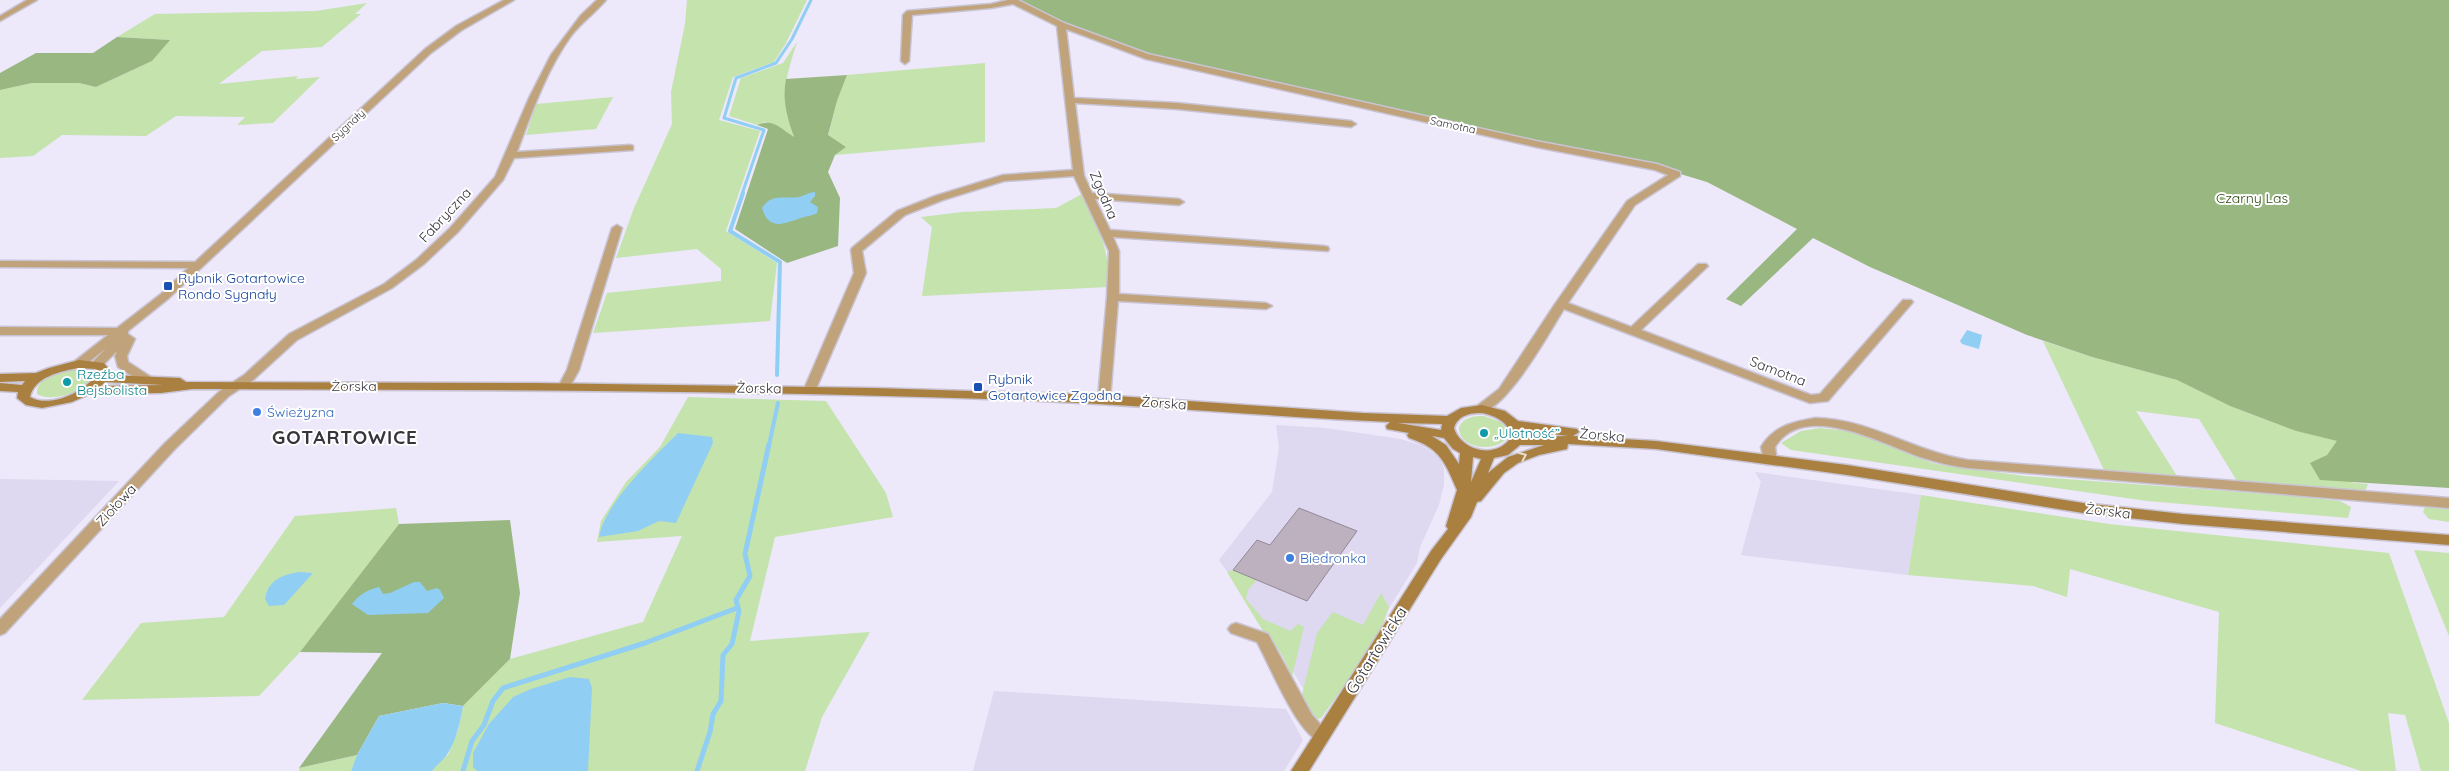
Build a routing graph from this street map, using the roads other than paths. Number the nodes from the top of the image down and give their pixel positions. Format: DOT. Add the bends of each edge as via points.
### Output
graph roads {
  1 [pos="33,0"];
  2 [pos="510,0"];
  3 [pos="602,0"];
  4 [pos="1014,1"];
  5 [pos="0,19"];
  6 [pos="1061,25"];
  7 [pos="905,62"];
  8 [pos="1070,100"];
  9 [pos="1351,124"];
  10 [pos="630,148"];
  11 [pos="511,155"];
  12 [pos="1079,173"];
  13 [pos="1089,196"];
  14 [pos="1178,202"];
  15 [pos="617,228"];
  16 [pos="1105,233"];
  17 [pos="1324,249"];
  18 [pos="0,264"];
  19 [pos="198,265"];
  20 [pos="1702,266"];
  21 [pos="1113,297"];
  22 [pos="1907,302"];
  23 [pos="1561,304"];
  24 [pos="1266,306"];
  25 [pos="0,330"];
  26 [pos="1633,331"];
  27 [pos="126,332"];
  28 [pos="78,364"];
  29 [pos="97,364"];
  30 [pos="40,377"];
  31 [pos="0,378"];
  32 [pos="102,378"];
  33 [pos="147,380"];
  34 [pos="192,385"];
  35 [pos="236,386"];
  36 [pos="0,387"];
  37 [pos="564,387"];
  38 [pos="25,389"];
  39 [pos="810,389"];
  40 [pos="89,390"];
  41 [pos="1504,392"];
  42 [pos="1104,399"];
  43 [pos="1482,410"];
  44 [pos="1325,415"];
  45 [pos="1504,416"];
  46 [pos="1449,420"];
  47 [pos="1376,424"];
  48 [pos="1514,425"];
  49 [pos="1448,435"];
  50 [pos="1517,441"];
  51 [pos="1607,441"];
  52 [pos="1689,449"];
  53 [pos="1466,450"];
  54 [pos="1489,454"];
  55 [pos="1770,460"];
  56 [pos="1468,496"];
  57 [pos="2449,503"];
  58 [pos="2449,540"];
  59 [pos="0,629"];
  60 [pos="1236,629"];
  61 [pos="1322,735"];
  62 [pos="1300,771"];
  1 -- 5 [label="street"];
  2 -- 19 [label="street, Sygnały" via="466,24 428,51"];
  3 -- 11 [label="street, Fabryczna" via="569,32 550,60"];
  4 -- 6 [label="street"];
  4 -- 7 [label="street" via="906,15"];
  6 -- 8 [label="street, Zgodna"];
  6 -- 23 [label="street, Samotna" via="1146,56 1536,144 1657,167 1676,174 1631,203"];
  8 -- 9 [label="street" via="1177,106"];
  8 -- 12 [label="street, Zgodna"];
  10 -- 11 [label="street"];
  11 -- 35 [label="street, Fabryczna" via="499,178 454,230 420,262 388,286 293,337"];
  12 -- 13 [label="street, Zgodna"];
  12 -- 39 [label="street" via="1003,178 939,198 893,219 856,250 860,274"];
  13 -- 14 [label="street"];
  13 -- 16 [label="street, Zgodna"];
  15 -- 37 [label="street" via="573,370"];
  16 -- 17 [label="street"];
  16 -- 21 [label="street, Zgodna" via="1114,251"];
  18 -- 19 [label="street"];
  19 -- 27 [label="street, Sygnały"];
  20 -- 26 [label="street"];
  21 -- 24 [label="street"];
  21 -- 42 [label="street, Zgodna"];
  22 -- 26 [label="street, Samotna" via="1824,398 1810,399"];
  23 -- 26 [label="street, Samotna"];
  23 -- 41 [label="street, Samotna"];
  25 -- 27 [label="street"];
  27 -- 28 [label="street, Sygnały"];
  27 -- 29 [label="street, Sygnały"];
  27 -- 33 [label="street" via="128,343 121,356 122,364"];
  28 -- 29 [label="main road"];
  28 -- 30 [label="main road"];
  29 -- 32 [label="main road" via="103,368"];
  30 -- 31 [label="main road"];
  30 -- 38 [label="main road"];
  32 -- 33 [label="main road, Żorska"];
  32 -- 40 [label="main road"];
  33 -- 34 [label="main road, Żorska" via="171,380"];
  34 -- 35 [label="main road, Żorska"];
  34 -- 40 [label="main road, Żorska"];
  35 -- 37 [label="main road, Żorska"];
  35 -- 59 [label="street, Ziołowa" via="170,446"];
  36 -- 38 [label="main road"];
  37 -- 39 [label="main road, Żorska"];
  38 -- 40 [label="main road" via="24,400 40,404 65,400"];
  39 -- 42 [label="main road, Żorska"];
  41 -- 43 [label="street, Samotna"];
  41 -- 45 [label="street"];
  42 -- 44 [label="main road, Żorska"];
  43 -- 45 [label="main road"];
  43 -- 46 [label="main road" via="1460,412"];
  44 -- 46 [label="main road, Żorska"];
  44 -- 47 [label="main road, Żorska"];
  45 -- 48 [label="main road"];
  46 -- 49 [label="main road"];
  47 -- 49 [label="main road, Żorska"];
  47 -- 56 [label="main road" via="1440,446 1452,459"];
  48 -- 50 [label="main road"];
  48 -- 52 [label="main road, Żorska" via="1622,436"];
  49 -- 53 [label="main road"];
  50 -- 51 [label="main road, Żorska"];
  50 -- 54 [label="main road" via="1507,450"];
  51 -- 52 [label="main road, Żorska"];
  56 -- 51 [label="main road, one-way" via="1519,457 1541,449"];
  52 -- 55 [label="main road, Żorska"];
  53 -- 54 [label="main road"];
  53 -- 56 [label="main road, Gotartowicka"];
  54 -- 56 [label="main road, Gotartowicka"];
  55 -- 57 [label="street" via="1768,447 1780,432 1795,425 1826,421 1863,428 1936,458 1968,464"];
  55 -- 58 [label="main road, Żorska" via="2083,508"];
  56 -- 61 [label="main road, Gotartowicka" via="1466,514 1452,530"];
  60 -- 61 [label="street" via="1263,638 1306,720"];
  61 -- 62 [label="main road, Gotartowicka"];
}
